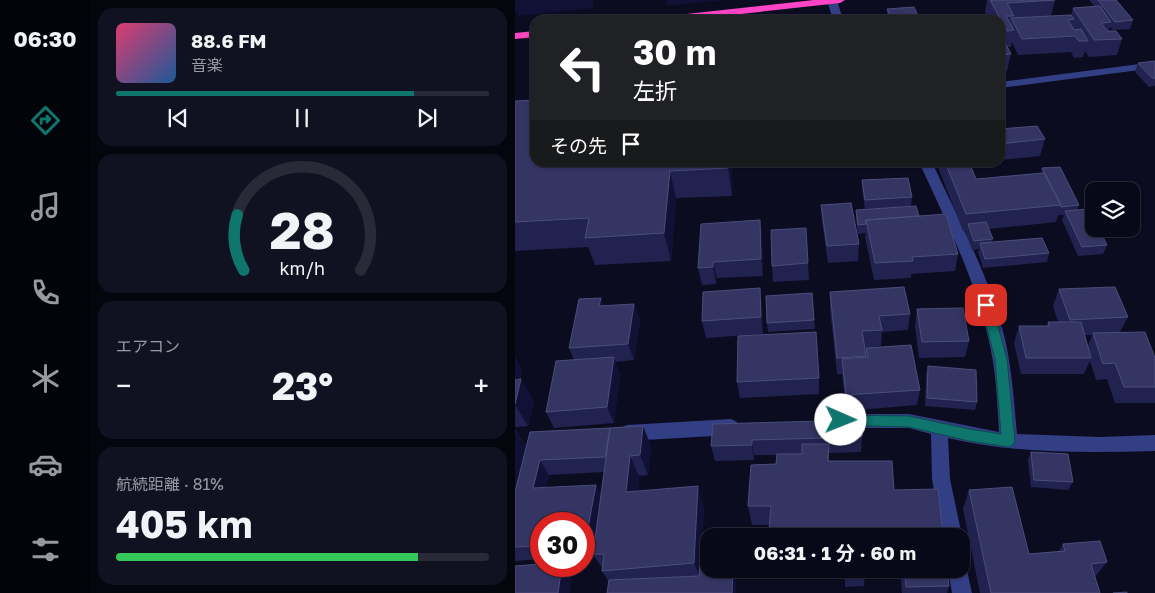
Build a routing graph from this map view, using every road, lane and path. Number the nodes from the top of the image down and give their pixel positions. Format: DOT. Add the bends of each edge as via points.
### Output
graph roads {
  1 [pos="835,0"];
  2 [pos="703,15"];
  3 [pos="838,15"];
  4 [pos="530,34"];
  5 [pos="515,36"];
  6 [pos="1155,65"];
  7 [pos="1005,84"];
  8 [pos="927,167"];
  9 [pos="821,422"];
  10 [pos="744,426"];
  11 [pos="939,427"];
  12 [pos="609,434"];
  13 [pos="1009,441"];
  14 [pos="1155,443"];
  15 [pos="950,528"];
  16 [pos="959,578"];
  17 [pos="962,593"];
  1 -- 2 [label="highway"];
  1 -- 3 [label="street"];
  4 -- 5 [label="highway"];
  6 -- 7 [label="street"];
  8 -- 13 [label="street" via="993,324 1001,359"];
  9 -- 11 [label="street" via="909,422"];
  10 -- 12 [label="street"];
  11 -- 13 [label="street"];
  11 -- 15 [label="street" via="941,479"];
  13 -- 14 [label="street" via="1100,445"];
  16 -- 17 [label="street"];
}
